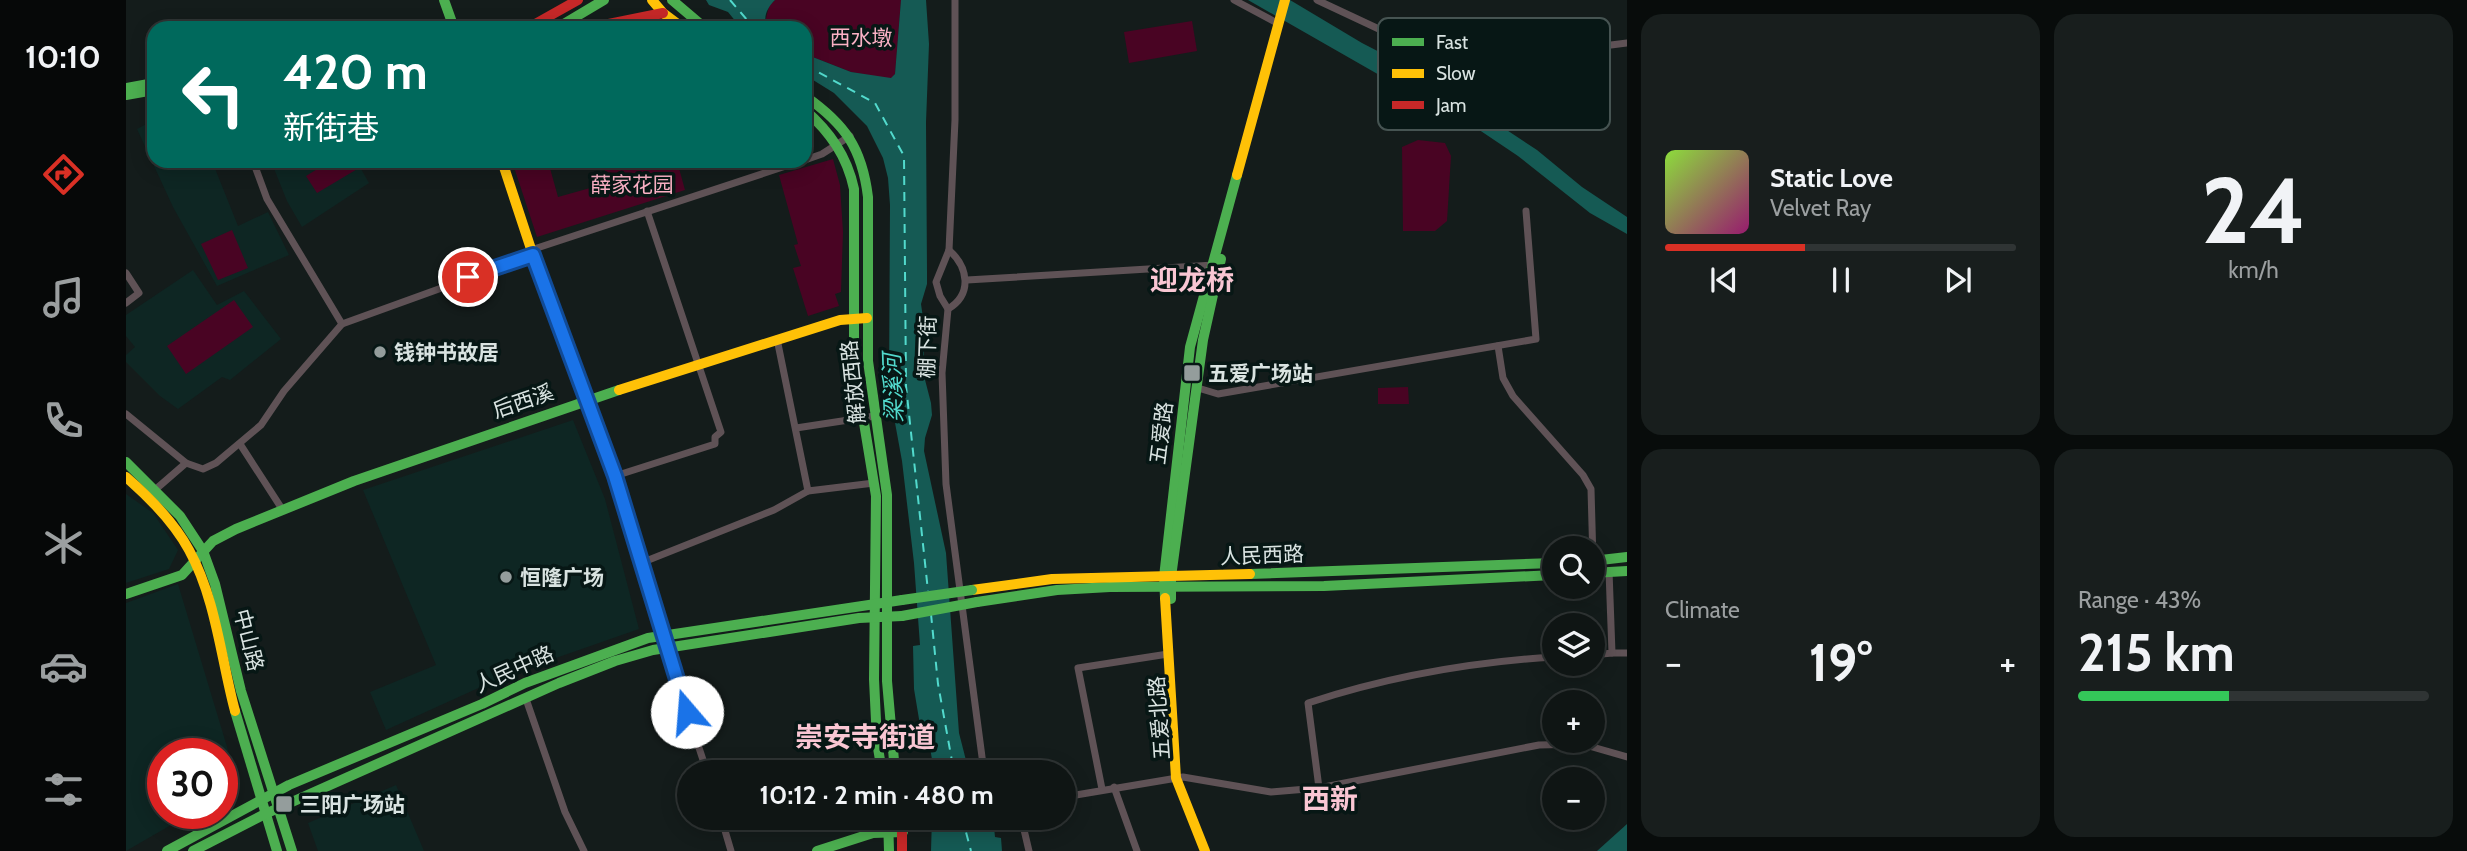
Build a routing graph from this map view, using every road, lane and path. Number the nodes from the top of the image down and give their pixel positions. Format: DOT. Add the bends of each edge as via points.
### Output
graph roads {
  1 [pos="444,0"];
  2 [pos="578,0"];
  3 [pos="604,0"];
  4 [pos="652,0"];
  5 [pos="672,0"];
  6 [pos="955,0"];
  7 [pos="1234,0"];
  8 [pos="1285,0"];
  9 [pos="1292,0"];
  10 [pos="1317,0"];
  11 [pos="663,13"];
  12 [pos="452,21"];
  13 [pos="540,21"];
  14 [pos="569,21"];
  15 [pos="624,21"];
  16 [pos="674,21"];
  17 [pos="697,21"];
  18 [pos="1282,26"];
  19 [pos="1378,29"];
  20 [pos="147,84"];
  21 [pos="126,88"];
  22 [pos="147,91"];
  23 [pos="126,95"];
  24 [pos="812,101"];
  25 [pos="812,116"];
  26 [pos="850,136"];
  27 [pos="838,144"];
  28 [pos="812,157"];
  29 [pos="256,168"];
  30 [pos="504,168"];
  31 [pos="779,168"];
  32 [pos="647,211"];
  33 [pos="1526,211"];
  34 [pos="949,250"];
  35 [pos="532,252"];
  36 [pos="1216,265"];
  37 [pos="126,273"];
  38 [pos="967,280"];
  39 [pos="126,303"];
  40 [pos="948,309"];
  41 [pos="854,318"];
  42 [pos="867,318"];
  43 [pos="342,324"];
  44 [pos="777,339"];
  45 [pos="1498,346"];
  46 [pos="697,365"];
  47 [pos="1198,388"];
  48 [pos="587,400"];
  49 [pos="126,414"];
  50 [pos="870,417"];
  51 [pos="796,428"];
  52 [pos="240,444"];
  53 [pos="126,462"];
  54 [pos="186,463"];
  55 [pos="615,476"];
  56 [pos="126,477"];
  57 [pos="874,483"];
  58 [pos="156,489"];
  59 [pos="808,491"];
  60 [pos="282,509"];
  61 [pos="1592,536"];
  62 [pos="203,552"];
  63 [pos="1627,557"];
  64 [pos="1605,560"];
  65 [pos="194,561"];
  66 [pos="641,563"];
  67 [pos="1542,564"];
  68 [pos="1605,571"];
  69 [pos="1609,571"];
  70 [pos="1627,571"];
  71 [pos="1542,576"];
  72 [pos="1167,583"];
  73 [pos="126,594"];
  74 [pos="902,600"];
  75 [pos="886,602"];
  76 [pos="874,605"];
  77 [pos="902,616"];
  78 [pos="874,618"];
  79 [pos="886,618"];
  80 [pos="663,636"];
  81 [pos="666,648"];
  82 [pos="1612,653"];
  83 [pos="1627,653"];
  84 [pos="1168,654"];
  85 [pos="1605,654"];
  86 [pos="1542,658"];
  87 [pos="526,699"];
  88 [pos="1627,757"];
  89 [pos="703,760"];
  90 [pos="881,760"];
  91 [pos="894,760"];
  92 [pos="983,760"];
  93 [pos="1179,777"];
  94 [pos="1114,787"];
  95 [pos="1102,789"];
  96 [pos="1319,789"];
  97 [pos="274,793"];
  98 [pos="1076,794"];
  99 [pos="260,800"];
  100 [pos="279,808"];
  101 [pos="265,814"];
  102 [pos="725,830"];
  103 [pos="1024,830"];
  104 [pos="889,832"];
  105 [pos="903,832"];
  106 [pos="204,848"];
  107 [pos="167,851"];
  108 [pos="193,851"];
  109 [pos="277,851"];
  110 [pos="292,851"];
  111 [pos="584,851"];
  112 [pos="731,851"];
  113 [pos="817,851"];
  114 [pos="889,851"];
  115 [pos="902,851"];
  116 [pos="1030,851"];
  117 [pos="1138,851"];
  118 [pos="1205,851"];
  119 [pos="1213,851"];
  1 -- 12 [label="main road"];
  2 -- 13 [label="main road"];
  3 -- 14 [label="main road"];
  4 -- 11 [label="main road"];
  5 -- 17 [label="main road"];
  6 -- 34 [label="street, 棚下街"];
  7 -- 18 [label="street"];
  8 -- 18 [label="main road"];
  9 -- 18 [label="main road"];
  10 -- 19 [label="street"];
  11 -- 15 [label="main road"];
  11 -- 16 [label="main road"];
  18 -- 36 [label="main road, 五爱路"];
  20 -- 21 [label="main road"];
  22 -- 23 [label="main road"];
  24 -- 26 [label="main road, 解放西路"];
  25 -- 27 [label="main road, 解放西路"];
  26 -- 27 [label="street"];
  26 -- 42 [label="main road, 解放西路" via="867,187"];
  27 -- 28 [label="street"];
  27 -- 41 [label="main road, 解放西路" via="854,189"];
  29 -- 43 [label="street" via="267,199"];
  30 -- 35 [label="main road"];
  31 -- 32 [label="street"];
  32 -- 35 [label="street"];
  32 -- 46 [label="street"];
  33 -- 45 [label="street" via="1536,339"];
  34 -- 38 [label="street" via="960,261"];
  34 -- 40 [label="street, 棚下街" via="936,282"];
  35 -- 43 [label="street"];
  35 -- 48 [label="main road"];
  36 -- 38 [label="street"];
  36 -- 47 [label="main road, 五爱路"];
  36 -- 72 [label="main road, 五爱路" via="1190,347"];
  37 -- 39 [label="street" via="139,293"];
  38 -- 40 [label="street" via="961,296"];
  40 -- 92 [label="street, 棚下街" via="942,373 946,484"];
  41 -- 42 [label="main road, 后西溪"];
  41 -- 44 [label="main road, 后西溪"];
  41 -- 50 [label="main road, 解放西路" via="854,362"];
  42 -- 50 [label="main road, 解放西路"];
  43 -- 52 [label="street" via="261,425"];
  44 -- 46 [label="main road, 后西溪"];
  44 -- 51 [label="street"];
  45 -- 47 [label="street" via="1218,394"];
  45 -- 61 [label="street" via="1503,378 1513,396 1591,489"];
  46 -- 48 [label="main road, 后西溪"];
  46 -- 55 [label="street" via="721,432 715,444"];
  47 -- 72 [label="main road, 五爱路"];
  48 -- 55 [label="main road"];
  48 -- 60 [label="main road, 后西溪"];
  49 -- 54 [label="street"];
  50 -- 51 [label="street"];
  50 -- 57 [label="main road, 解放西路"];
  50 -- 75 [label="main road, 解放西路" via="887,495"];
  51 -- 59 [label="street"];
  52 -- 54 [label="street" via="203,469"];
  52 -- 60 [label="street"];
  53 -- 58 [label="main road, 中山路"];
  54 -- 58 [label="street"];
  55 -- 66 [label="main road"];
  56 -- 65 [label="main road, 中山路" via="165,516"];
  57 -- 59 [label="street"];
  57 -- 76 [label="main road, 解放西路"];
  58 -- 62 [label="main road, 中山路"];
  59 -- 66 [label="street" via="774,510"];
  60 -- 62 [label="main road, 后西溪" via="213,541"];
  62 -- 65 [label="main road, 后西溪"];
  62 -- 97 [label="main road, 中山路"];
  63 -- 64 [label="main road"];
  65 -- 73 [label="main road, 后西溪" via="182,575"];
  65 -- 99 [label="main road, 中山路"];
  66 -- 80 [label="main road"];
  67 -- 72 [label="main road, 人民西路"];
  68 -- 69 [label="main road"];
  69 -- 70 [label="main road"];
  69 -- 82 [label="street"];
  71 -- 72 [label="main road, 人民西路" via="1324,586"];
  72 -- 74 [label="main road, 人民西路, bridge" via="1052,579"];
  72 -- 77 [label="main road, 人民西路, bridge" via="1057,590"];
  72 -- 84 [label="main road, 五爱路"];
  72 -- 93 [label="main road, 五爱北路"];
  74 -- 75 [label="main road, 人民中路"];
  75 -- 76 [label="main road, 人民中路"];
  75 -- 79 [label="main road, 解放西路"];
  76 -- 78 [label="main road, 解放西路"];
  76 -- 80 [label="main road, 人民中路"];
  77 -- 79 [label="main road, 人民中路"];
  78 -- 79 [label="main road, 人民中路"];
  78 -- 81 [label="main road, 人民中路"];
  78 -- 90 [label="main road, 解放西路"];
  79 -- 91 [label="main road, 解放西路"];
  80 -- 81 [label="main road"];
  80 -- 97 [label="main road, 人民中路" via="611,650 525,683"];
  81 -- 87 [label="main road, 人民中路" via="615,661"];
  81 -- 89 [label="street"];
  82 -- 83 [label="street"];
  82 -- 85 [label="street"];
  84 -- 93 [label="main road, 五爱路"];
  84 -- 95 [label="street" via="1078,668"];
  86 -- 96 [label="street" via="1499,660 1351,689 1308,704"];
  87 -- 100 [label="main road, 人民中路"];
  87 -- 111 [label="street" via="565,812"];
  88 -- 96 [label="street" via="1582,744 1539,745"];
  93 -- 94 [label="street"];
  93 -- 96 [label="street" via="1271,792"];
  93 -- 118 [label="main road, 五爱路"];
  93 -- 119 [label="main road, 五爱北路"];
  94 -- 95 [label="street"];
  94 -- 117 [label="street"];
  95 -- 98 [label="street"];
  97 -- 99 [label="main road, 人民中路"];
  97 -- 100 [label="main road, 中山路"];
  99 -- 101 [label="main road, 中山路"];
  99 -- 107 [label="main road, 人民中路"];
  100 -- 101 [label="main road, 人民中路"];
  100 -- 110 [label="main road, 中山路"];
  101 -- 106 [label="main road, 人民中路"];
  101 -- 109 [label="main road, 中山路"];
  102 -- 112 [label="street"];
  103 -- 116 [label="street"];
  104 -- 105 [label="main road"];
  104 -- 113 [label="main road" via="873,832"];
  104 -- 114 [label="main road"];
  105 -- 115 [label="main road"];
  106 -- 108 [label="main road, 人民中路"];
}
